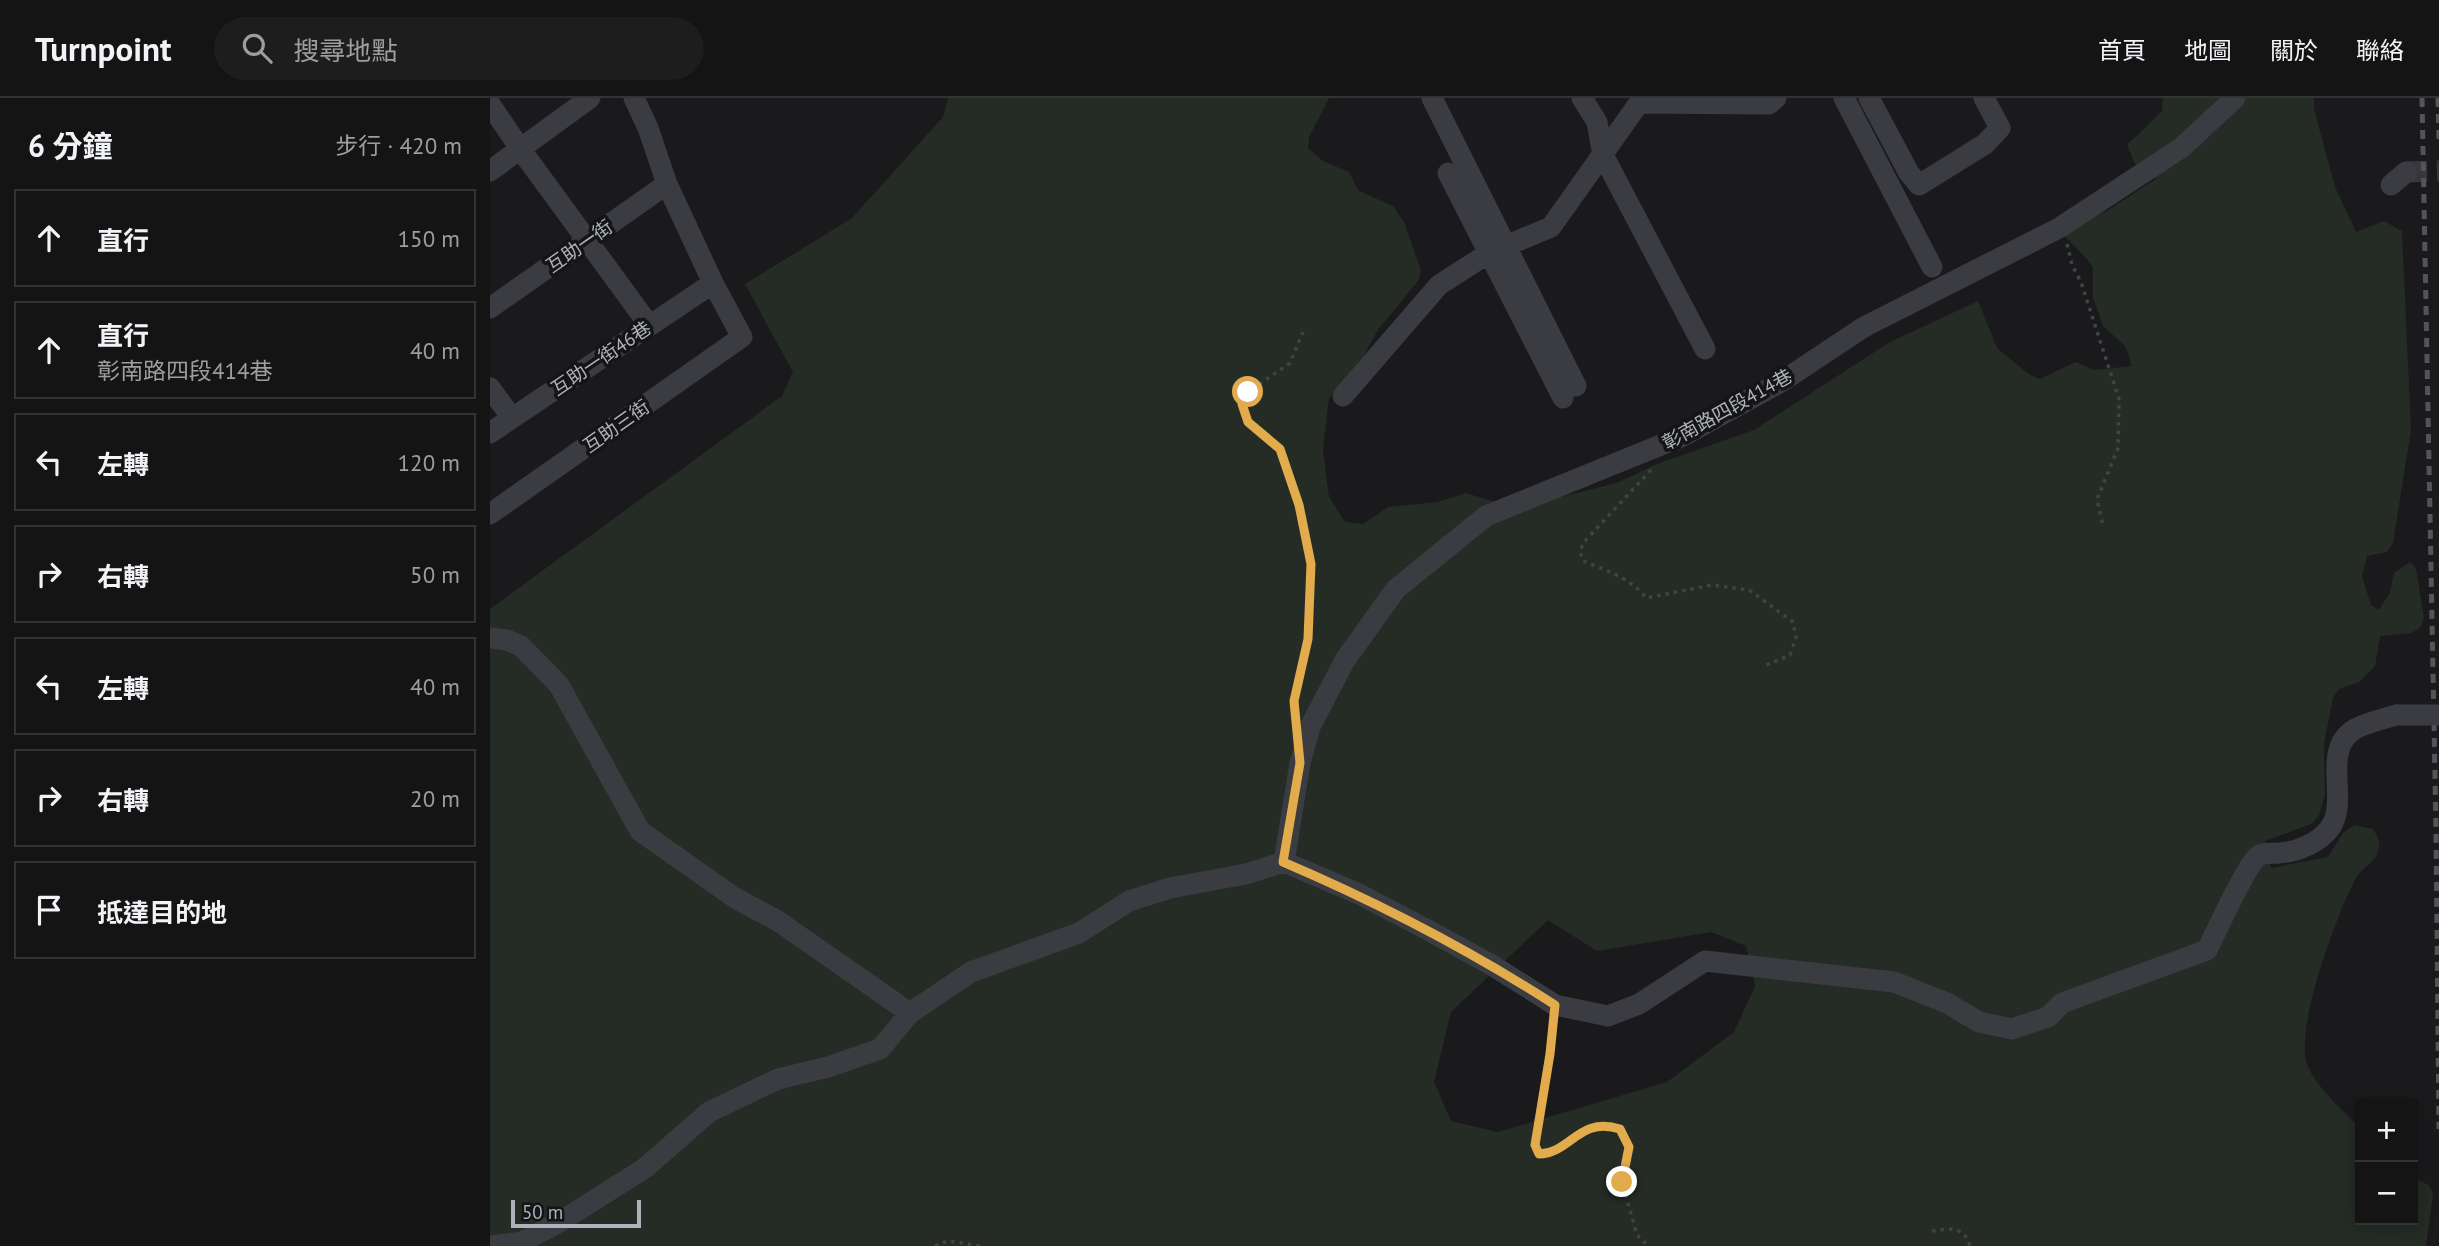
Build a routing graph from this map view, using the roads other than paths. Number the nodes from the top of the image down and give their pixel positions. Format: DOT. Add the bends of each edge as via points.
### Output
graph roads {
  1 [pos="590,98"];
  2 [pos="634,98"];
  3 [pos="1432,98"];
  4 [pos="1582,98"];
  5 [pos="1776,98"];
  6 [pos="1844,98"];
  7 [pos="1869,98"];
  8 [pos="1984,98"];
  9 [pos="2235,98"];
  10 [pos="490,104"];
  11 [pos="520,150"];
  12 [pos="1603,155"];
  13 [pos="490,171"];
  14 [pos="1448,173"];
  15 [pos="667,184"];
  16 [pos="588,239"];
  17 [pos="1497,249"];
  18 [pos="1931,267"];
  19 [pos="713,283"];
  20 [pos="490,307"];
  21 [pos="649,325"];
  22 [pos="1705,349"];
  23 [pos="490,388"];
  24 [pos="1570,392"];
  25 [pos="1343,396"];
  26 [pos="512,418"];
  27 [pos="490,433"];
  28 [pos="490,514"];
  29 [pos="490,638"];
  30 [pos="2439,715"];
  31 [pos="1283,862"];
  32 [pos="910,1013"];
  33 [pos="490,1246"];
  1 -- 11 [label="street"];
  2 -- 15 [label="street"];
  3 -- 17 [label="street"];
  4 -- 12 [label="street" via="1597,122"];
  5 -- 12 [label="street" via="1769,104 1639,103"];
  6 -- 18 [label="street"];
  7 -- 8 [label="street" via="1919,186 1985,144 2000,128"];
  9 -- 31 [label="street, 彰南路四段414巷" via="2181,148 2059,228 1864,327 1781,382 1683,436 1486,516 1396,589 1345,660 1310,727"];
  10 -- 11 [label="street"];
  11 -- 13 [label="street"];
  11 -- 16 [label="street"];
  12 -- 17 [label="street" via="1551,227"];
  12 -- 22 [label="street"];
  14 -- 17 [label="street"];
  15 -- 16 [label="street, 互助一街"];
  15 -- 19 [label="street"];
  16 -- 20 [label="street, 互助一街"];
  16 -- 21 [label="street"];
  17 -- 24 [label="street"];
  17 -- 25 [label="street" via="1439,285"];
  19 -- 21 [label="street, 互助一街46巷"];
  19 -- 28 [label="street, 互助三街" via="742,337"];
  21 -- 26 [label="street, 互助一街46巷"];
  23 -- 26 [label="street"];
  26 -- 27 [label="street, 互助一街46巷"];
  29 -- 32 [label="street" via="521,646 559,685 639,831 734,898 778,920"];
  30 -- 31 [label="street, bridge" via="2396,715 2355,729 2343,741 2336,763 2335,820 2328,831 2301,849 2256,857 2207,950 2062,1003 2048,1017 2012,1029 1979,1022 1947,1003 1894,982 1704,961 1639,1004 1608,1016 1555,1005 1426,929"];
  31 -- 32 [label="street" via="1129,901 1079,933 971,972"];
  32 -- 33 [label="street" via="880,1049 778,1079 709,1112 645,1168 563,1220 522,1242"];
}
